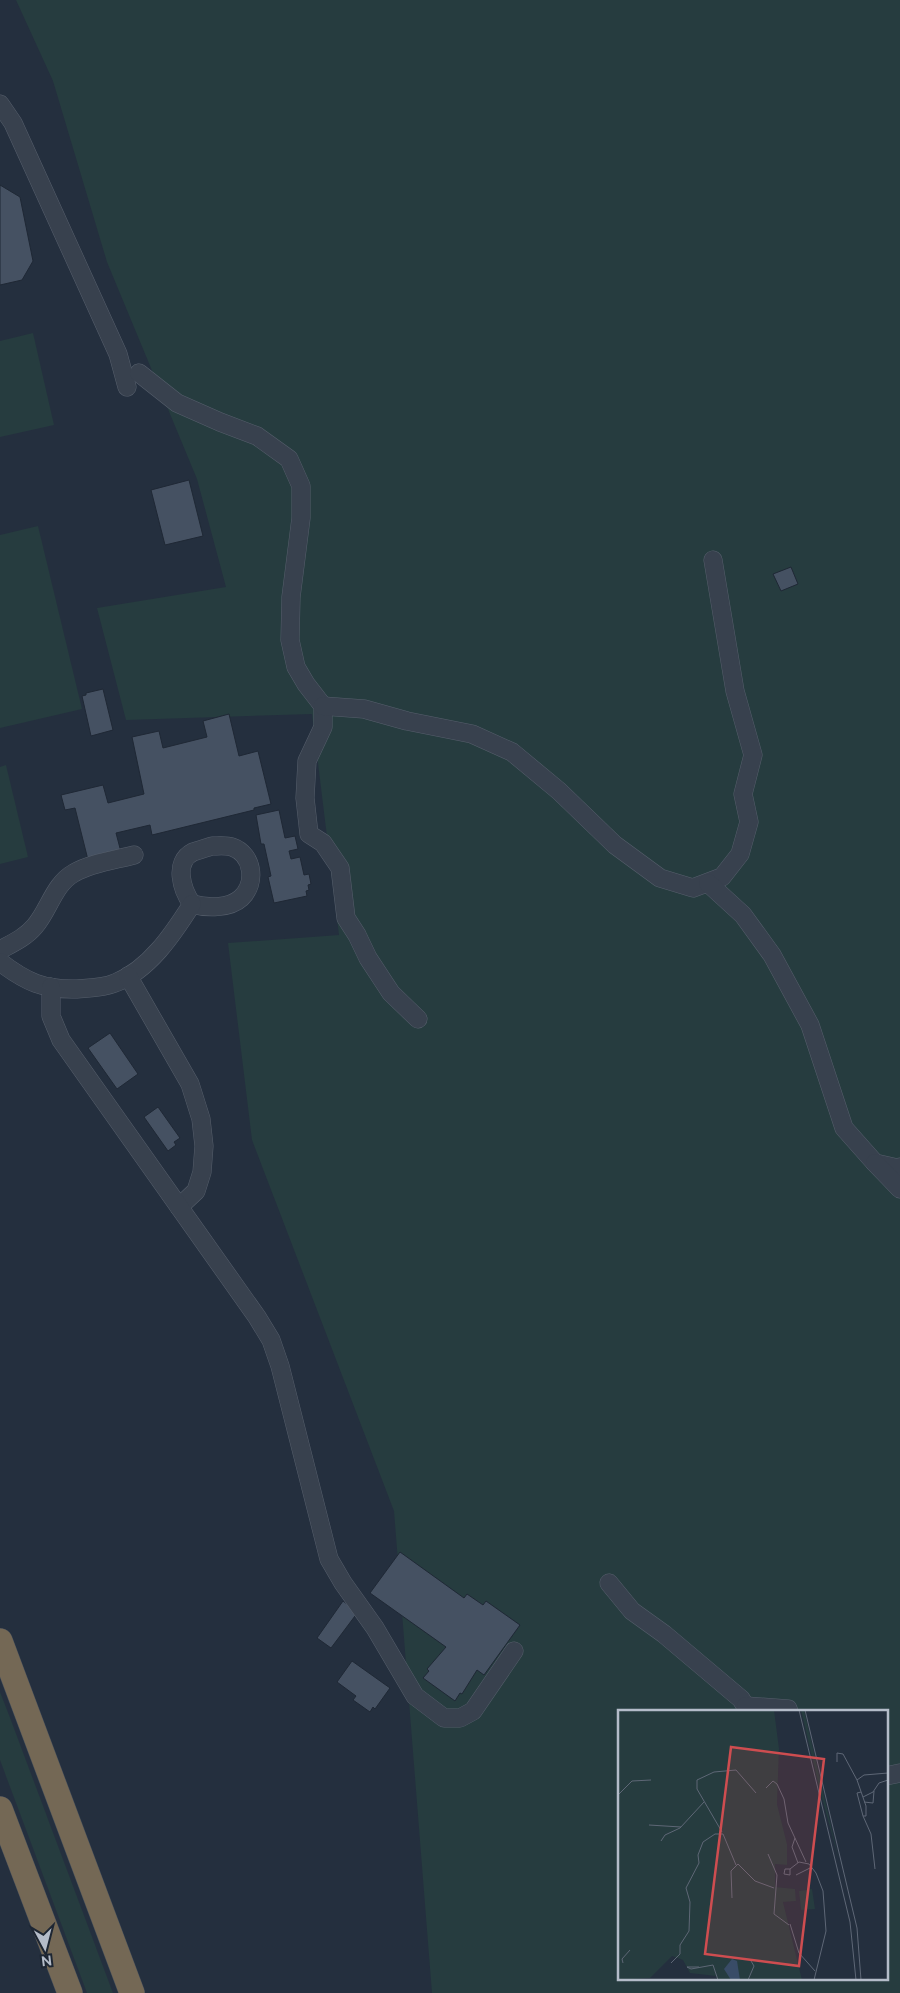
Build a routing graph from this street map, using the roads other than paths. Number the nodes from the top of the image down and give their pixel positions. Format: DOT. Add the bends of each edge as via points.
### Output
graph roads {
  1 [pos="0,104"];
  2 [pos="139,373"];
  3 [pos="127,387"];
  4 [pos="713,560"];
  5 [pos="323,706"];
  6 [pos="134,855"];
  7 [pos="708,883"];
  8 [pos="192,904"];
  9 [pos="0,950"];
  10 [pos="0,962"];
  11 [pos="128,976"];
  12 [pos="51,987"];
  13 [pos="418,1019"];
  14 [pos="875,1163"];
  15 [pos="900,1167"];
  16 [pos="900,1189"];
  17 [pos="180,1207"];
  18 [pos="610,1583"];
  19 [pos="0,1641"];
  20 [pos="514,1651"];
  21 [pos="747,1709"];
  22 [pos="788,1710"];
  23 [pos="0,1809"];
  24 [pos="70,1993"];
  25 [pos="132,1993"];
  1 -- 3 [label="lane" via="14,122 114,345"];
  2 -- 5 [label="lane" via="177,403 257,436 290,459 301,486 301,518 291,598 290,640 296,667"];
  4 -- 7 [label="lane" via="735,692 753,755 743,794 749,822 740,854 722,877"];
  5 -- 7 [label="lane" via="364,709 472,734 512,752 559,791 615,845 660,878 693,888"];
  5 -- 13 [label="lane" via="323,727 307,761 305,798 310,834 323,843 340,868 346,918 368,958 391,993"];
  6 -- 9 [label="lane" via="73,873 60,885 35,926 22,938"];
  7 -- 14 [label="lane" via="743,915 772,955 810,1025 844,1128"];
  8 -- 11 [label="lane" via="153,956"];
  10 -- 12 [label="lane" via="23,979"];
  11 -- 12 [label="lane" via="101,988"];
  11 -- 17 [label="lane" via="190,1084 201,1119 202,1172 196,1191"];
  12 -- 17 [label="lane" via="51,1016 61,1040"];
  14 -- 15 [label="lane"];
  14 -- 16 [label="lane"];
  17 -- 20 [label="lane" via="271,1340 330,1559 415,1696 444,1718 460,1718 473,1711"];
  18 -- 21 [label="lane" via="632,1611 678,1645 741,1699"];
  19 -- 25 [label="highway"];
  21 -- 22 [label="lane"];
  23 -- 24 [label="highway"];
}
